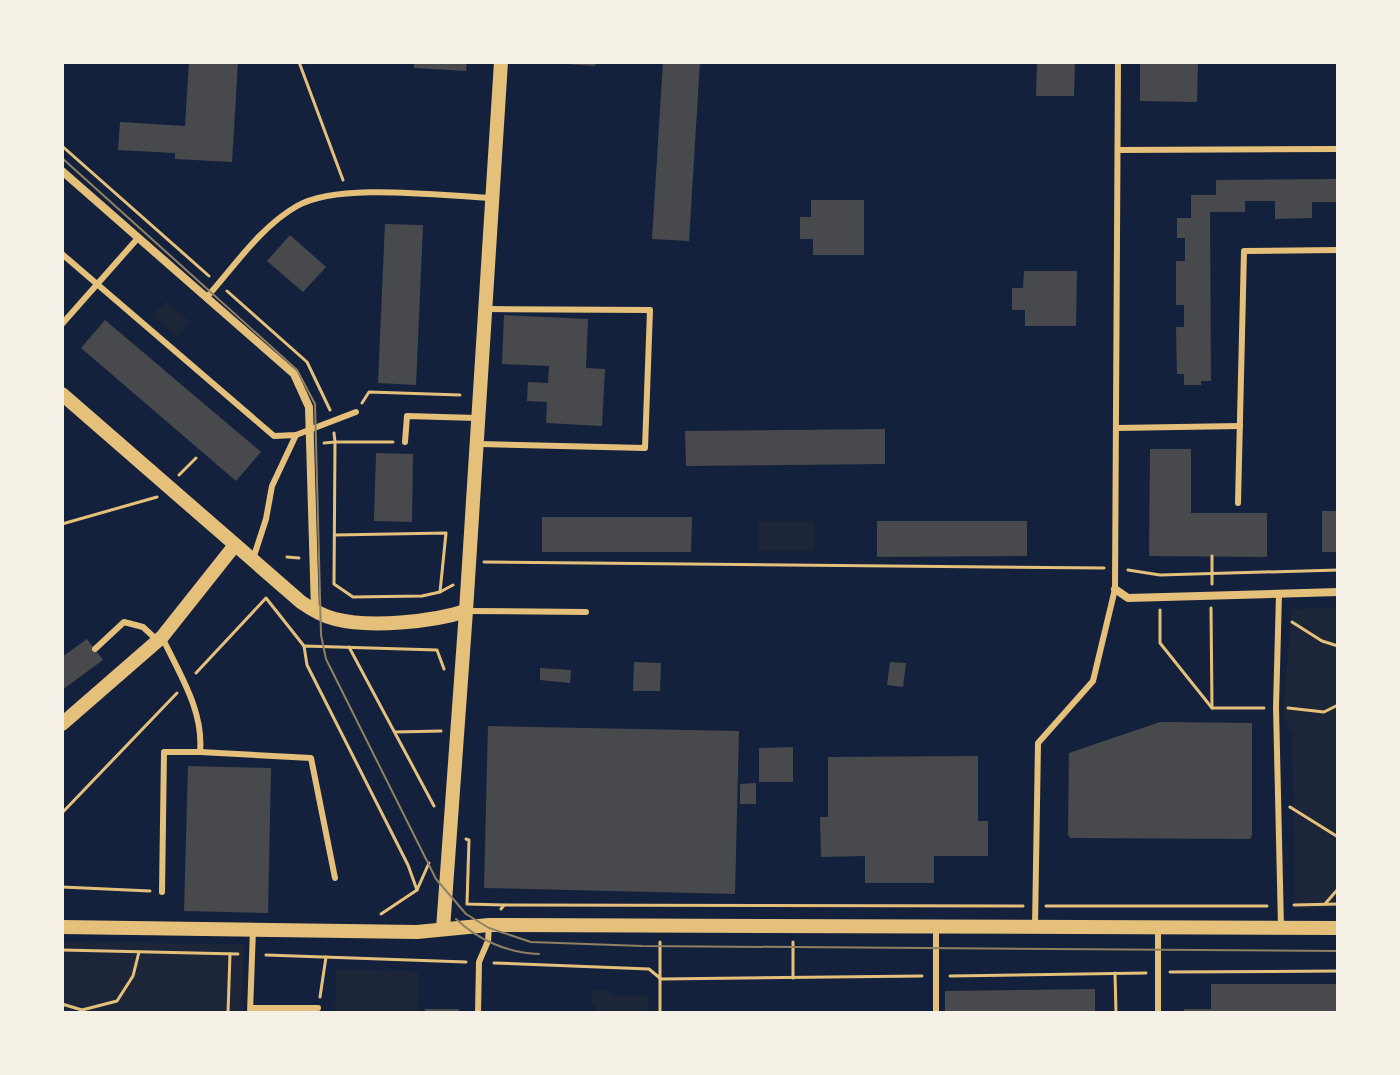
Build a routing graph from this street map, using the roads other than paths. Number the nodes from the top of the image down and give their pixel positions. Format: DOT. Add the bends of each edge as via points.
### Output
graph roads {
  1 [pos="501,62"];
  2 [pos="1118,62"];
  3 [pos="1338,149"];
  4 [pos="1118,150"];
  5 [pos="62,171"];
  6 [pos="492,198"];
  7 [pos="138,238"];
  8 [pos="1338,250"];
  9 [pos="62,254"];
  10 [pos="97,285"];
  11 [pos="206,298"];
  12 [pos="484,309"];
  13 [pos="62,324"];
  14 [pos="62,394"];
  15 [pos="356,412"];
  16 [pos="477,418"];
  17 [pos="1240,426"];
  18 [pos="1116,428"];
  19 [pos="310,430"];
  20 [pos="296,435"];
  21 [pos="405,442"];
  22 [pos="476,444"];
  23 [pos="1238,503"];
  24 [pos="235,545"];
  25 [pos="253,559"];
  26 [pos="1115,589"];
  27 [pos="1338,592"];
  28 [pos="1279,594"];
  29 [pos="315,611"];
  30 [pos="466,611"];
  31 [pos="586,612"];
  32 [pos="160,639"];
  33 [pos="95,649"];
  34 [pos="62,724"];
  35 [pos="200,752"];
  36 [pos="335,878"];
  37 [pos="162,892"];
  38 [pos="489,925"];
  39 [pos="62,927"];
  40 [pos="1281,927"];
  41 [pos="936,928"];
  42 [pos="1035,928"];
  43 [pos="1338,928"];
  44 [pos="253,929"];
  45 [pos="443,929"];
  46 [pos="1158,929"];
  47 [pos="318,1008"];
  48 [pos="250,1010"];
  49 [pos="478,1013"];
  50 [pos="936,1013"];
  51 [pos="1158,1013"];
  1 -- 6 [label="street"];
  2 -- 4 [label="lane"];
  3 -- 4 [label="lane"];
  4 -- 18 [label="lane"];
  5 -- 7 [label="street"];
  6 -- 11 [label="lane" via="347,191 298,205 257,239"];
  6 -- 12 [label="street"];
  7 -- 10 [label="lane"];
  7 -- 11 [label="street"];
  8 -- 17 [label="lane" via="1244,251"];
  9 -- 10 [label="lane"];
  10 -- 13 [label="lane"];
  10 -- 20 [label="lane" via="274,436"];
  11 -- 19 [label="street" via="294,374 309,407"];
  12 -- 16 [label="street"];
  12 -- 22 [label="lane" via="650,310 645,448"];
  14 -- 24 [label="street"];
  15 -- 19 [label="lane"];
  16 -- 21 [label="lane" via="407,416"];
  16 -- 22 [label="street"];
  17 -- 18 [label="lane"];
  17 -- 23 [label="lane"];
  18 -- 26 [label="lane"];
  19 -- 20 [label="lane"];
  19 -- 29 [label="street"];
  20 -- 25 [label="lane" via="272,486"];
  22 -- 30 [label="street"];
  24 -- 25 [label="street"];
  24 -- 32 [label="street"];
  25 -- 29 [label="street"];
  26 -- 28 [label="street" via="1128,598"];
  26 -- 42 [label="lane" via="1093,681 1038,743"];
  27 -- 28 [label="street"];
  28 -- 40 [label="lane"];
  29 -- 30 [label="street" via="363,622 438,620"];
  30 -- 31 [label="lane"];
  30 -- 45 [label="street"];
  32 -- 33 [label="lane" via="124,622"];
  32 -- 34 [label="street"];
  32 -- 35 [label="lane" via="186,683 202,736"];
  35 -- 36 [label="lane" via="311,758"];
  35 -- 37 [label="lane" via="164,752"];
  38 -- 41 [label="street"];
  38 -- 45 [label="street"];
  38 -- 49 [label="lane" via="479,962"];
  39 -- 44 [label="street"];
  40 -- 43 [label="street"];
  40 -- 46 [label="street"];
  41 -- 42 [label="street"];
  41 -- 50 [label="lane"];
  42 -- 46 [label="street"];
  44 -- 45 [label="street"];
  44 -- 48 [label="lane"];
  46 -- 51 [label="lane"];
  47 -- 48 [label="lane"];
}
